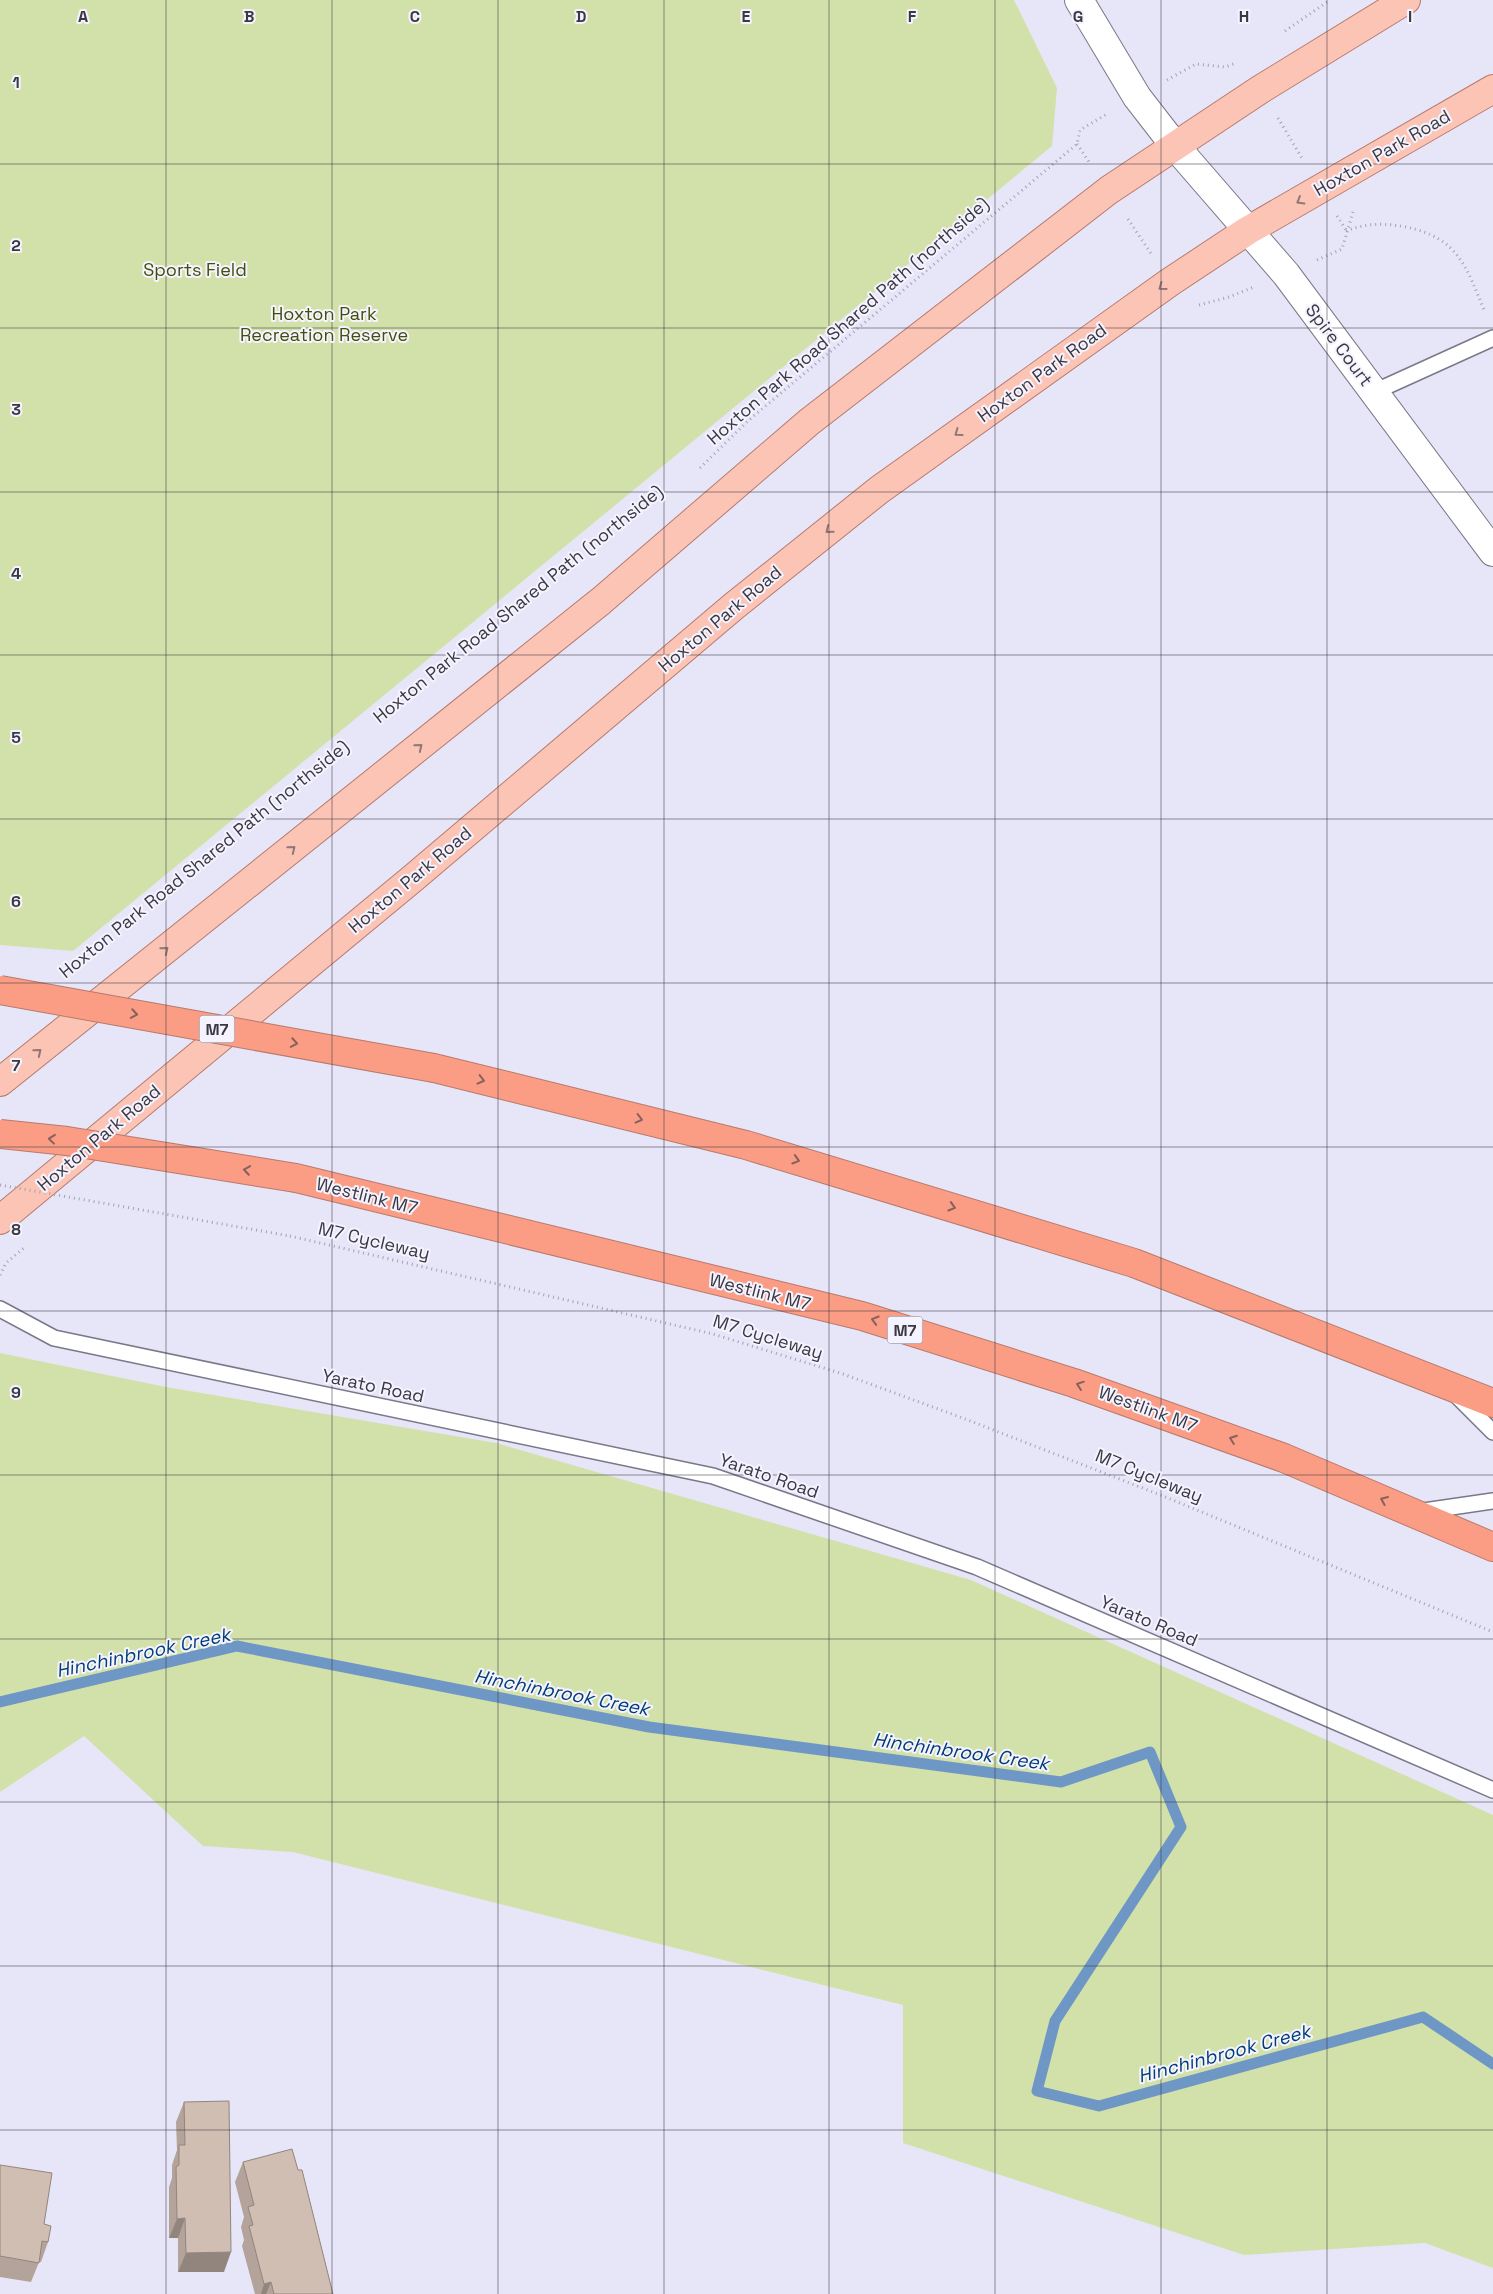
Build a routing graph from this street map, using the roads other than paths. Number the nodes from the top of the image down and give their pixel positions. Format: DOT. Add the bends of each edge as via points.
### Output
graph roads {
  1 [pos="1079,0"];
  2 [pos="1406,0"];
  3 [pos="1493,89"];
  4 [pos="1175,146"];
  5 [pos="1247,232"];
  6 [pos="1493,338"];
  7 [pos="1374,392"];
  8 [pos="1490,542"];
  9 [pos="0,990"];
  10 [pos="0,1082"];
  11 [pos="0,1134"];
  12 [pos="0,1220"];
  13 [pos="0,1310"];
  14 [pos="1439,1380"];
  15 [pos="1493,1403"];
  16 [pos="1493,1432"];
  17 [pos="1493,1501"];
  18 [pos="1413,1512"];
  19 [pos="1493,1547"];
  20 [pos="1493,1790"];
  1 -- 4 [label="street, Spire Court" via="1137,96"];
  2 -- 4 [label="main road"];
  3 -- 5 [label="main road, Hoxton Park Road, one-way"];
  4 -- 5 [label="street, Spire Court"];
  10 -- 4 [label="main road, one-way" via="601,601 809,422 1109,190"];
  5 -- 7 [label="street, Spire Court" via="1286,274"];
  5 -- 12 [label="main road, Hoxton Park Road, one-way" via="1170,282 879,490 734,606 412,879"];
  6 -- 7 [label="lane"];
  7 -- 8 [label="street, Spire Court"];
  9 -- 14 [label="highway, M7, one-way, bridge" via="434,1068 746,1145 1134,1263"];
  18 -- 11 [label="highway, Westlink M7 / M7, one-way, bridge" via="1284,1458 1074,1382 862,1316 296,1178 66,1141"];
  13 -- 20 [label="lane, Yarato Road" via="54,1338 713,1476 977,1567"];
  14 -- 15 [label="highway, M7"];
  14 -- 16 [label="lane"];
  17 -- 18 [label="lane"];
  18 -- 19 [label="highway, Westlink M7 / M7"];
}
